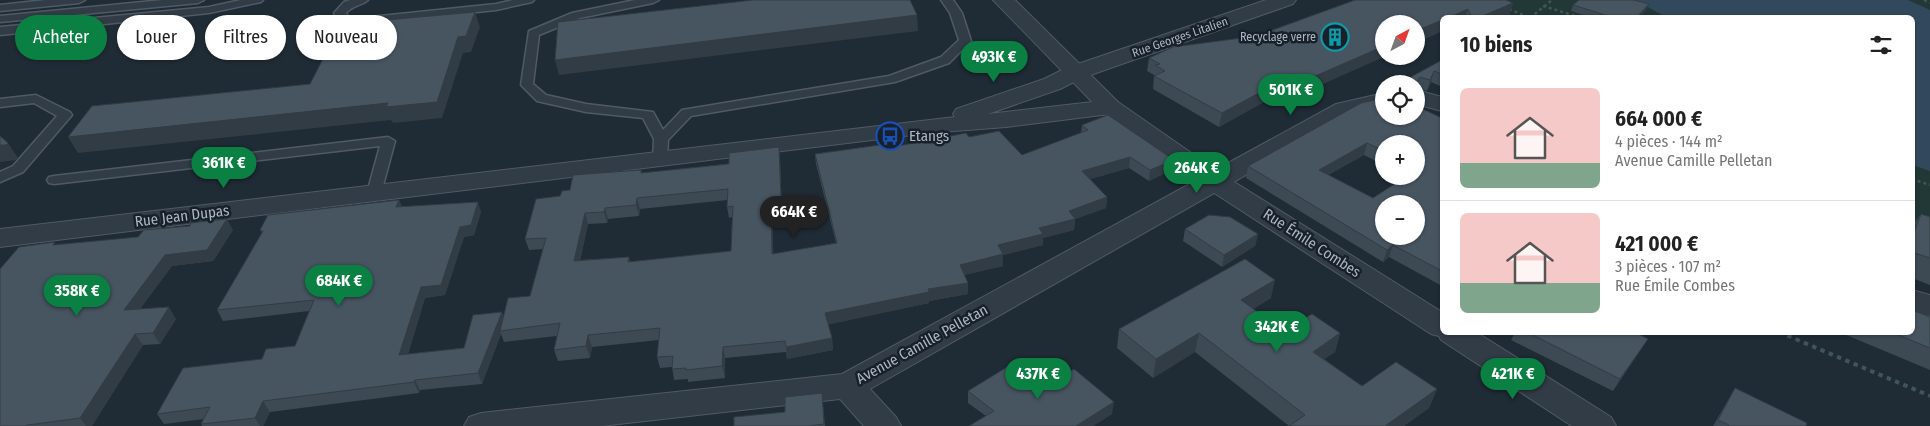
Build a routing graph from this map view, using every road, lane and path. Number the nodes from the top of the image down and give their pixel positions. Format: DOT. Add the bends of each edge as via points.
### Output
graph roads {
  1 [pos="79,0"];
  2 [pos="198,0"];
  3 [pos="257,0"];
  4 [pos="362,0"];
  5 [pos="528,0"];
  6 [pos="653,0"];
  7 [pos="947,0"];
  8 [pos="1003,0"];
  9 [pos="1286,0"];
  10 [pos="1552,0"];
  11 [pos="1924,0"];
  12 [pos="1930,3"];
  13 [pos="1543,6"];
  14 [pos="1503,7"];
  15 [pos="0,8"];
  16 [pos="1523,15"];
  17 [pos="1533,15"];
  18 [pos="1572,15"];
  19 [pos="0,18"];
  20 [pos="0,32"];
  21 [pos="1074,73"];
  22 [pos="1425,99"];
  23 [pos="1375,102"];
  24 [pos="0,103"];
  25 [pos="1440,103"];
  26 [pos="1110,107"];
  27 [pos="929,126"];
  28 [pos="661,149"];
  29 [pos="0,178"];
  30 [pos="54,180"];
  31 [pos="1915,180"];
  32 [pos="1214,181"];
  33 [pos="1930,186"];
  34 [pos="374,193"];
  35 [pos="0,238"];
  36 [pos="1915,301"];
  37 [pos="1930,306"];
  38 [pos="1440,325"];
  39 [pos="1457,335"];
  40 [pos="1786,335"];
  41 [pos="848,386"];
  42 [pos="1930,396"];
  43 [pos="481,426"];
  44 [pos="884,426"];
  45 [pos="1599,426"];
  1 -- 15 [label="lane"];
  2 -- 19 [label="lane"];
  3 -- 20 [label="lane" via="209,10"];
  4 -- 5 [label="lane" via="348,4 340,12 344,20 496,7"];
  6 -- 28 [label="lane" via="571,17 533,33 527,85 542,98 586,108 648,115"];
  7 -- 28 [label="lane" via="956,13 965,41 945,60 891,79 687,113"];
  8 -- 21 [label="street, Rue Émile Combes"];
  9 -- 21 [label="street, Rue Georges Litalien"];
  10 -- 13 [label="path"];
  11 -- 12 [label="path"];
  13 -- 17 [label="path"];
  13 -- 18 [label="path"];
  14 -- 16 [label="path"];
  21 -- 26 [label="street, Rue Émile Combes"];
  21 -- 27 [label="street, Rue Georges Litalien" via="1052,84"];
  22 -- 25 [label="street"];
  23 -- 32 [label="street, Avenue Camille Pelletan" via="1345,109"];
  24 -- 29 [label="lane" via="36,99 65,115 18,169"];
  26 -- 27 [label="street"];
  26 -- 32 [label="street, Rue Émile Combes"];
  27 -- 28 [label="street, Rue Jean Dupas"];
  28 -- 34 [label="street, Rue Jean Dupas" via="453,184"];
  30 -- 34 [label="lane" via="388,141"];
  31 -- 33 [label="path"];
  32 -- 38 [label="street, Rue Émile Combes"];
  32 -- 41 [label="street, Avenue Camille Pelletan"];
  34 -- 35 [label="street, Rue Jean Dupas"];
  36 -- 37 [label="street"];
  39 -- 45 [label="street"];
  40 -- 42 [label="path"];
  41 -- 43 [label="street, Avenue Camille Pelletan"];
  41 -- 44 [label="street"];
}
